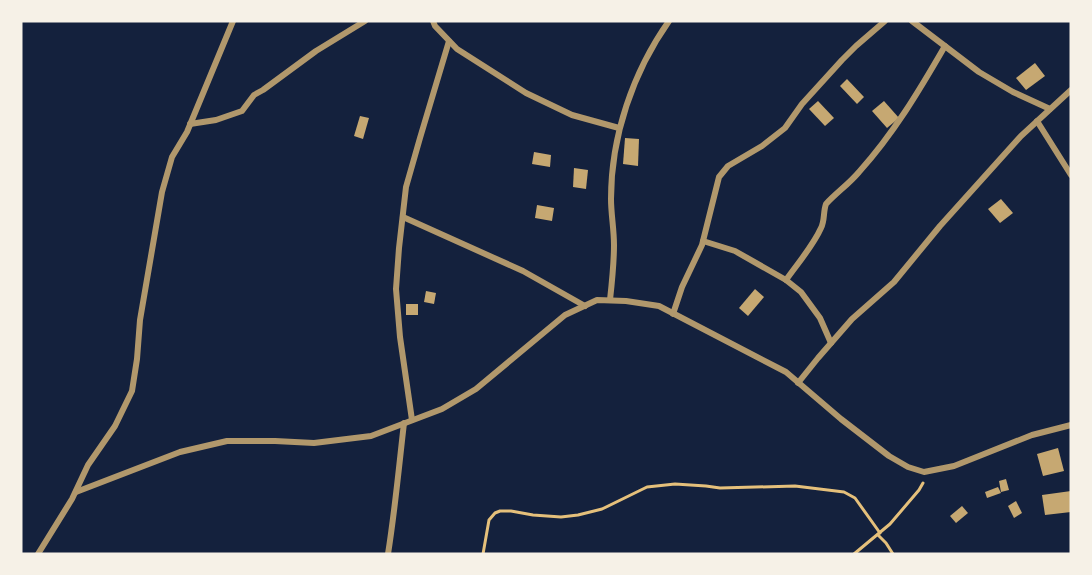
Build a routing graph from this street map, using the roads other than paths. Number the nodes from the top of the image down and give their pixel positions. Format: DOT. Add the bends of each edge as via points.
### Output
graph roads {
  1 [pos="233,21"];
  2 [pos="365,21"];
  3 [pos="433,21"];
  4 [pos="669,21"];
  5 [pos="885,21"];
  6 [pos="912,21"];
  7 [pos="449,41"];
  8 [pos="945,46"];
  9 [pos="1071,90"];
  10 [pos="1050,109"];
  11 [pos="1037,121"];
  12 [pos="190,124"];
  13 [pos="619,128"];
  14 [pos="1071,175"];
  15 [pos="403,217"];
  16 [pos="703,241"];
  17 [pos="786,280"];
  18 [pos="610,300"];
  19 [pos="585,306"];
  20 [pos="673,314"];
  21 [pos="831,343"];
  22 [pos="798,383"];
  23 [pos="412,420"];
  24 [pos="404,423"];
  25 [pos="1071,425"];
  26 [pos="76,492"];
  27 [pos="38,554"];
  28 [pos="388,554"];
  1 -- 12 [label="street"];
  2 -- 12 [label="street" via="254,95 242,111"];
  3 -- 7 [label="street"];
  4 -- 13 [label="street" via="638,76"];
  5 -- 16 [label="street" via="842,60 785,128 728,166 719,177"];
  6 -- 8 [label="street"];
  7 -- 13 [label="street" via="526,93 572,115"];
  7 -- 15 [label="street" via="409,177"];
  8 -- 10 [label="street" via="988,77"];
  8 -- 17 [label="street" via="893,131 826,204 818,233"];
  9 -- 10 [label="street"];
  10 -- 11 [label="street"];
  11 -- 14 [label="street"];
  11 -- 21 [label="street" via="894,282"];
  12 -- 26 [label="street" via="172,157 162,192 132,391"];
  13 -- 18 [label="street" via="610,198 614,245"];
  15 -- 19 [label="street" via="523,271"];
  15 -- 23 [label="street" via="396,289"];
  16 -- 17 [label="street" via="735,251"];
  16 -- 20 [label="street"];
  17 -- 21 [label="street" via="801,292 820,318"];
  18 -- 19 [label="street" via="597,300"];
  18 -- 20 [label="street" via="659,306"];
  19 -- 23 [label="street" via="565,315 476,389 442,409"];
  20 -- 22 [label="street" via="786,372"];
  21 -- 22 [label="street"];
  22 -- 25 [label="street" via="889,456 924,472 954,466 1032,435"];
  23 -- 24 [label="street"];
  24 -- 26 [label="street" via="371,436 314,443 227,441 180,452"];
  24 -- 28 [label="street"];
  26 -- 27 [label="street"];
}
